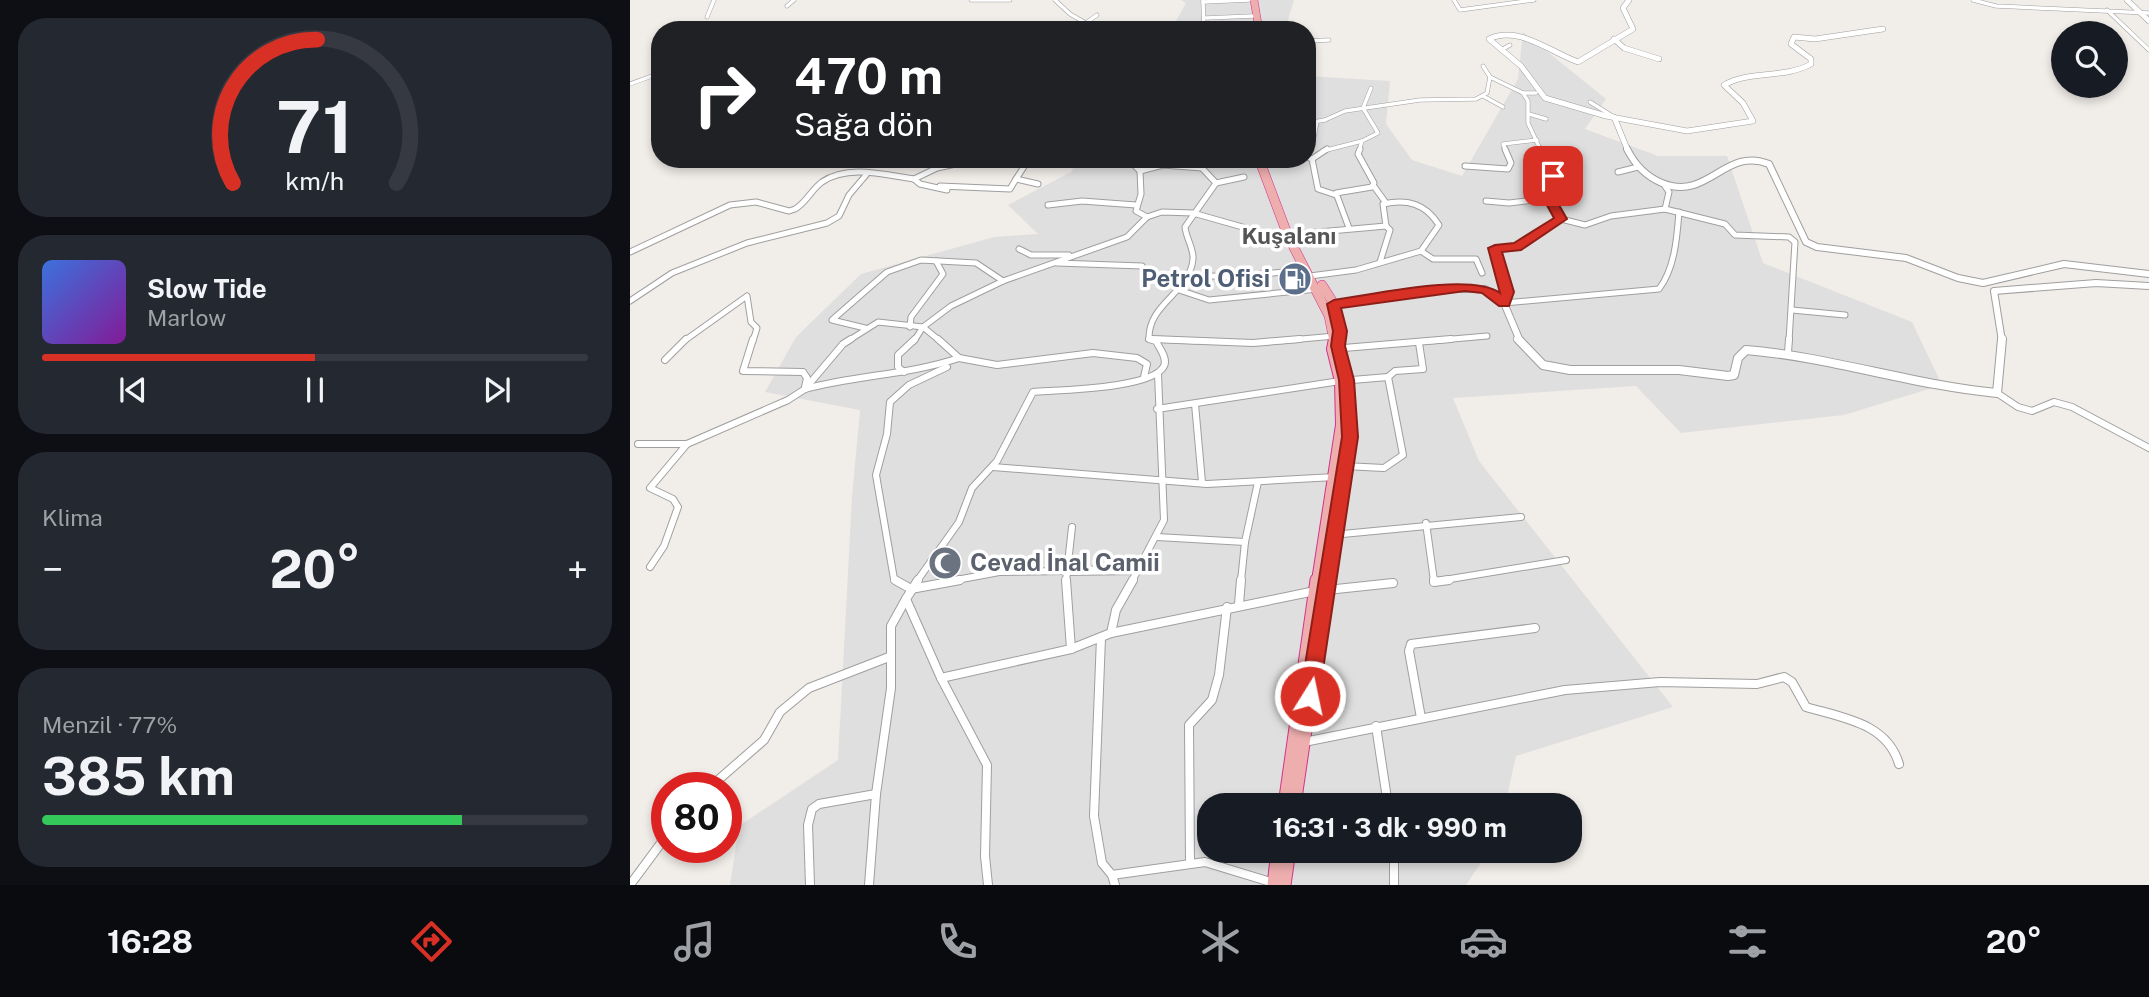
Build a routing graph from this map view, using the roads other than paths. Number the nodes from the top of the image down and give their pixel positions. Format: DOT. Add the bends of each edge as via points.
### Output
graph roads {
  1 [pos="714,0"];
  2 [pos="794,0"];
  3 [pos="971,0"];
  4 [pos="1010,0"];
  5 [pos="1055,0"];
  6 [pos="1251,0"];
  7 [pos="1454,0"];
  8 [pos="1534,0"];
  9 [pos="1629,0"];
  10 [pos="1973,0"];
  11 [pos="2127,0"];
  12 [pos="1203,1"];
  13 [pos="788,5"];
  14 [pos="2107,10"];
  15 [pos="2140,12"];
  16 [pos="2149,13"];
  17 [pos="1097,15"];
  18 [pos="1253,16"];
  19 [pos="707,17"];
  20 [pos="1206,18"];
  21 [pos="1083,21"];
  22 [pos="1089,21"];
  23 [pos="1206,21"];
  24 [pos="1254,21"];
  25 [pos="1254,21"];
  26 [pos="2149,21"];
  27 [pos="1883,29"];
  28 [pos="1614,39"];
  29 [pos="1329,40"];
  30 [pos="1316,41"];
  31 [pos="1510,46"];
  32 [pos="1503,49"];
  33 [pos="2149,50"];
  34 [pos="1660,59"];
  35 [pos="1483,66"];
  36 [pos="651,76"];
  37 [pos="1490,77"];
  38 [pos="630,84"];
  39 [pos="1371,88"];
  40 [pos="1522,93"];
  41 [pos="1536,93"];
  42 [pos="1483,96"];
  43 [pos="1590,102"];
  44 [pos="1503,107"];
  45 [pos="1363,108"];
  46 [pos="1530,114"];
  47 [pos="1614,117"];
  48 [pos="1546,119"];
  49 [pos="1317,121"];
  50 [pos="1316,126"];
  51 [pos="1362,141"];
  52 [pos="1536,141"];
  53 [pos="1316,155"];
  54 [pos="1465,166"];
  55 [pos="1638,167"];
  56 [pos="937,168"];
  57 [pos="1023,168"];
  58 [pos="1137,168"];
  59 [pos="1150,168"];
  60 [pos="1202,168"];
  61 [pos="1263,168"];
  62 [pos="1269,168"];
  63 [pos="1313,168"];
  64 [pos="1140,171"];
  65 [pos="1618,172"];
  66 [pos="868,174"];
  67 [pos="1244,177"];
  68 [pos="914,179"];
  69 [pos="1016,179"];
  70 [pos="1216,183"];
  71 [pos="1038,184"];
  72 [pos="1373,185"];
  73 [pos="1665,186"];
  74 [pos="938,187"];
  75 [pos="947,190"];
  76 [pos="1336,195"];
  77 [pos="1549,198"];
  78 [pos="1486,201"];
  79 [pos="1386,203"];
  80 [pos="1048,205"];
  81 [pos="1136,205"];
  82 [pos="1665,209"];
  83 [pos="1679,212"];
  84 [pos="1193,213"];
  85 [pos="1147,217"];
  86 [pos="1561,219"];
  87 [pos="1385,226"];
  88 [pos="1349,228"];
  89 [pos="1292,235"];
  90 [pos="1019,249"];
  91 [pos="1421,251"];
  92 [pos="630,252"];
  93 [pos="1075,254"];
  94 [pos="936,261"];
  95 [pos="1051,262"];
  96 [pos="1380,262"];
  97 [pos="1142,265"];
  98 [pos="1482,273"];
  99 [pos="1187,274"];
  100 [pos="1311,274"];
  101 [pos="2149,274"];
  102 [pos="1003,281"];
  103 [pos="2149,286"];
  104 [pos="1318,289"];
  105 [pos="1179,290"];
  106 [pos="630,302"];
  107 [pos="1504,303"];
  108 [pos="1329,305"];
  109 [pos="1791,310"];
  110 [pos="1845,315"];
  111 [pos="910,327"];
  112 [pos="923,327"];
  113 [pos="864,328"];
  114 [pos="1487,337"];
  115 [pos="1149,339"];
  116 [pos="1419,343"];
  117 [pos="1335,344"];
  118 [pos="1788,352"];
  119 [pos="665,360"];
  120 [pos="955,360"];
  121 [pos="904,372"];
  122 [pos="1158,374"];
  123 [pos="1144,377"];
  124 [pos="1388,377"];
  125 [pos="1343,380"];
  126 [pos="805,389"];
  127 [pos="1997,393"];
  128 [pos="1195,404"];
  129 [pos="1157,409"];
  130 [pos="638,444"];
  131 [pos="687,444"];
  132 [pos="2149,448"];
  133 [pos="993,467"];
  134 [pos="1340,470"];
  135 [pos="1161,481"];
  136 [pos="1202,482"];
  137 [pos="1258,482"];
  138 [pos="1521,517"];
  139 [pos="1426,523"];
  140 [pos="1072,527"];
  141 [pos="1331,535"];
  142 [pos="1157,537"];
  143 [pos="1245,542"];
  144 [pos="1566,560"];
  145 [pos="650,567"];
  146 [pos="1065,570"];
  147 [pos="1138,570"];
  148 [pos="1393,583"];
  149 [pos="911,589"];
  150 [pos="1320,591"];
  151 [pos="906,599"];
  152 [pos="1239,604"];
  153 [pos="1227,607"];
  154 [pos="1535,628"];
  155 [pos="1111,634"];
  156 [pos="1101,638"];
  157 [pos="1071,649"];
  158 [pos="889,657"];
  159 [pos="941,678"];
  160 [pos="1421,718"];
  161 [pos="1376,726"];
  162 [pos="1298,739"];
  163 [pos="1899,764"];
  164 [pos="727,772"];
  165 [pos="1287,793"];
  166 [pos="1295,793"];
  167 [pos="1386,793"];
  168 [pos="877,794"];
  169 [pos="651,856"];
  170 [pos="1190,862"];
  171 [pos="1278,863"];
  172 [pos="1284,863"];
  173 [pos="1394,863"];
  174 [pos="1114,880"];
  175 [pos="630,884"];
  176 [pos="1277,884"];
  177 [pos="810,885"];
  178 [pos="869,885"];
  179 [pos="988,885"];
  180 [pos="1394,885"];
  1 -- 19 [label="street"];
  2 -- 13 [label="street"];
  3 -- 4 [label="street"];
  5 -- 21 [label="street"];
  6 -- 12 [label="street"];
  6 -- 18 [label="highway"];
  6 -- 24 [label="highway"];
  7 -- 8 [label="street" via="1460,10"];
  9 -- 28 [label="street" via="1623,8 1633,29"];
  10 -- 14 [label="street" via="1996,6"];
  11 -- 15 [label="street"];
  12 -- 20 [label="street"];
  14 -- 15 [label="street"];
  14 -- 33 [label="street"];
  15 -- 16 [label="street"];
  15 -- 26 [label="street"];
  17 -- 22 [label="street"];
  18 -- 20 [label="street"];
  18 -- 25 [label="highway"];
  20 -- 23 [label="street"];
  27 -- 47 [label="street" via="1815,39 1794,37 1791,44 1811,59 1802,70 1727,81 1725,88 1743,103 1751,122 1688,131"];
  28 -- 32 [label="street" via="1578,62 1524,38 1490,37"];
  28 -- 34 [label="street" via="1624,48"];
  29 -- 30 [label="street"];
  31 -- 32 [label="street"];
  32 -- 41 [label="street" via="1528,73"];
  35 -- 37 [label="street"];
  36 -- 38 [label="street"];
  37 -- 40 [label="street"];
  37 -- 42 [label="street"];
  39 -- 45 [label="street"];
  40 -- 41 [label="street"];
  40 -- 46 [label="street"];
  41 -- 47 [label="street" via="1563,105"];
  42 -- 44 [label="street"];
  42 -- 45 [label="street"];
  43 -- 47 [label="street"];
  45 -- 49 [label="street"];
  45 -- 51 [label="street" via="1378,133"];
  46 -- 48 [label="street"];
  46 -- 52 [label="street" via="1528,123"];
  47 -- 55 [label="street"];
  49 -- 50 [label="street"];
  51 -- 53 [label="street"];
  51 -- 72 [label="street" via="1358,154"];
  52 -- 54 [label="street" via="1503,144 1511,163 1508,169"];
  52 -- 77 [label="street" via="1553,178 1555,190"];
  55 -- 65 [label="street"];
  55 -- 73 [label="street"];
  56 -- 68 [label="street"];
  57 -- 69 [label="street"];
  58 -- 64 [label="street"];
  59 -- 64 [label="street"];
  60 -- 70 [label="street"];
  61 -- 89 [label="highway"];
  62 -- 89 [label="highway"];
  63 -- 76 [label="street" via="1318,189"];
  64 -- 81 [label="street" via="1141,194"];
  66 -- 68 [label="street"];
  66 -- 92 [label="street" via="825,180 796,210 737,200"];
  66 -- 106 [label="street" via="853,188 839,216 827,223 747,243 672,273"];
  67 -- 70 [label="street"];
  68 -- 74 [label="street"];
  69 -- 71 [label="street"];
  69 -- 74 [label="street" via="1010,189 958,184"];
  70 -- 84 [label="street"];
  72 -- 76 [label="street"];
  72 -- 79 [label="street"];
  73 -- 82 [label="street" via="1669,192"];
  73 -- 101 [label="street" via="1693,189 1725,168 1758,159 1769,164 1806,242 1817,247 1906,258 1983,283 2064,264"];
  74 -- 75 [label="street"];
  76 -- 88 [label="street"];
  77 -- 78 [label="street"];
  77 -- 86 [label="street"];
  79 -- 87 [label="street" via="1382,214"];
  79 -- 91 [label="street" via="1419,203 1437,221 1437,230"];
  80 -- 81 [label="street" via="1082,201"];
  81 -- 85 [label="street" via="1136,211"];
  82 -- 83 [label="street"];
  82 -- 86 [label="street" via="1611,216 1585,225"];
  83 -- 107 [label="street" via="1677,239 1666,280 1659,289"];
  83 -- 109 [label="street" via="1725,224 1735,236 1793,239"];
  84 -- 85 [label="street" via="1162,212"];
  84 -- 89 [label="street" via="1274,236"];
  84 -- 99 [label="street" via="1185,227 1193,258"];
  85 -- 93 [label="street" via="1127,237"];
  86 -- 107 [label="street" via="1517,247 1495,248 1507,292"];
  87 -- 88 [label="street"];
  87 -- 96 [label="street" via="1390,230"];
  88 -- 89 [label="street"];
  89 -- 100 [label="highway"];
  90 -- 93 [label="street" via="1031,255"];
  91 -- 96 [label="street"];
  91 -- 98 [label="street" via="1433,259 1476,259"];
  93 -- 95 [label="street"];
  94 -- 102 [label="street" via="976,263"];
  94 -- 111 [label="street" via="943,274 911,317"];
  94 -- 113 [label="street" via="921,260 887,272 832,320"];
  95 -- 97 [label="street"];
  95 -- 102 [label="street"];
  96 -- 100 [label="street" via="1356,270"];
  99 -- 100 [label="street"];
  99 -- 105 [label="street"];
  100 -- 104 [label="highway"];
  100 -- 108 [label="highway"];
  102 -- 112 [label="street" via="951,306"];
  103 -- 127 [label="street" via="2096,283 1994,291 2003,348"];
  104 -- 105 [label="street" via="1209,300"];
  104 -- 108 [label="highway"];
  105 -- 115 [label="street" via="1153,312 1146,327"];
  107 -- 108 [label="street" via="1485,289 1465,286"];
  107 -- 118 [label="street" via="1516,337 1543,365 1570,370 1679,370 1728,376 1734,375 1738,358 1746,350"];
  108 -- 117 [label="highway" via="1340,331"];
  109 -- 110 [label="street"];
  109 -- 118 [label="street"];
  111 -- 112 [label="street"];
  111 -- 113 [label="street" via="878,322"];
  112 -- 120 [label="street" via="955,349"];
  112 -- 121 [label="street" via="916,342 898,355 898,367"];
  113 -- 126 [label="street" via="843,344"];
  114 -- 116 [label="street"];
  115 -- 117 [label="street"];
  115 -- 122 [label="street" via="1156,341 1165,360"];
  116 -- 117 [label="street"];
  116 -- 124 [label="street" via="1423,369 1395,371"];
  117 -- 125 [label="highway"];
  118 -- 127 [label="street" via="1846,368"];
  119 -- 126 [label="street" via="691,334 747,296 751,321 757,328 743,372 803,372"];
  120 -- 121 [label="street"];
  120 -- 123 [label="street" via="998,365 1109,353 1147,364"];
  120 -- 149 [label="street" via="898,391 890,402 878,463 876,475 894,579"];
  121 -- 126 [label="street" via="849,377"];
  122 -- 123 [label="street"];
  122 -- 129 [label="street"];
  123 -- 133 [label="street" via="1116,385 1033,391"];
  124 -- 125 [label="street"];
  124 -- 134 [label="street" via="1403,455 1376,471"];
  125 -- 128 [label="street"];
  125 -- 134 [label="highway" via="1350,436"];
  126 -- 131 [label="street"];
  127 -- 132 [label="street" via="2024,411 2038,412 2054,402 2072,407"];
  128 -- 129 [label="street"];
  128 -- 136 [label="street"];
  129 -- 135 [label="street"];
  130 -- 131 [label="street"];
  131 -- 145 [label="street" via="650,488 673,499 678,507 663,553"];
  133 -- 135 [label="street"];
  133 -- 149 [label="street" via="972,488 959,522"];
  134 -- 137 [label="street" via="1293,484"];
  134 -- 141 [label="highway"];
  135 -- 136 [label="street"];
  135 -- 142 [label="street" via="1164,520"];
  136 -- 137 [label="street"];
  137 -- 143 [label="street"];
  138 -- 139 [label="street"];
  139 -- 141 [label="street"];
  139 -- 144 [label="street" via="1434,582"];
  140 -- 146 [label="street"];
  141 -- 150 [label="highway"];
  142 -- 143 [label="street"];
  142 -- 147 [label="street"];
  143 -- 152 [label="street"];
  146 -- 147 [label="street"];
  146 -- 149 [label="street" via="999,572"];
  146 -- 157 [label="street"];
  147 -- 155 [label="street" via="1116,610"];
  148 -- 150 [label="street"];
  149 -- 151 [label="street"];
  150 -- 152 [label="street"];
  150 -- 162 [label="highway"];
  151 -- 158 [label="street" via="891,626"];
  151 -- 159 [label="street"];
  152 -- 153 [label="street"];
  153 -- 155 [label="street"];
  153 -- 170 [label="street" via="1212,700 1189,725"];
  154 -- 160 [label="street" via="1411,644"];
  155 -- 156 [label="street"];
  156 -- 157 [label="street"];
  156 -- 174 [label="street" via="1094,816 1102,863"];
  157 -- 159 [label="street"];
  158 -- 164 [label="street" via="809,688 780,712 764,740"];
  158 -- 168 [label="street" via="891,688"];
  159 -- 179 [label="street" via="987,765"];
  160 -- 161 [label="street"];
  160 -- 163 [label="street" via="1565,690 1660,682 1757,684 1784,677 1806,707 1856,721 1887,740"];
  161 -- 162 [label="street"];
  161 -- 167 [label="street"];
  162 -- 165 [label="highway"];
  162 -- 166 [label="highway"];
  168 -- 177 [label="street" via="811,809"];
  168 -- 178 [label="street"];
  169 -- 175 [label="street"];
  170 -- 174 [label="street"];
  170 -- 176 [label="street" via="1205,862"];
  171 -- 176 [label="highway"];
  172 -- 176 [label="highway"];
  173 -- 180 [label="street"];
}
